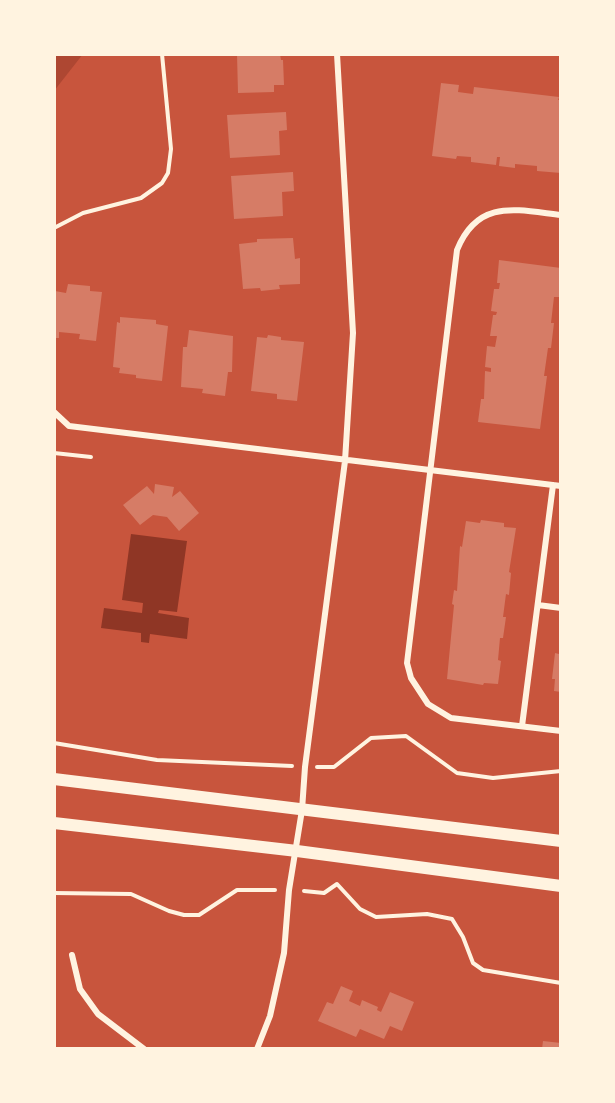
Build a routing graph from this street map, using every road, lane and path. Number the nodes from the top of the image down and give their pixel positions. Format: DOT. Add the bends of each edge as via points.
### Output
graph roads {
  1 [pos="162,54"];
  2 [pos="337,54"];
  3 [pos="561,215"];
  4 [pos="54,228"];
  5 [pos="54,412"];
  6 [pos="54,453"];
  7 [pos="91,457"];
  8 [pos="345,461"];
  9 [pos="429,470"];
  10 [pos="553,485"];
  11 [pos="561,486"];
  12 [pos="538,605"];
  13 [pos="561,608"];
  14 [pos="522,726"];
  15 [pos="561,731"];
  16 [pos="54,779"];
  17 [pos="302,810"];
  18 [pos="54,823"];
  19 [pos="561,841"];
  20 [pos="297,851"];
  21 [pos="561,886"];
  22 [pos="289,890"];
  23 [pos="54,893"];
  24 [pos="72,955"];
  25 [pos="561,984"];
  26 [pos="144,1049"];
  27 [pos="257,1049"];
  1 -- 4 [label="path" via="171,149 162,183 141,198 82,213"];
  2 -- 8 [label="street" via="353,333"];
  3 -- 9 [label="street" via="506,209 475,223 462,237"];
  5 -- 8 [label="street" via="69,426"];
  6 -- 7 [label="path"];
  8 -- 9 [label="street"];
  8 -- 17 [label="street"];
  9 -- 10 [label="street"];
  9 -- 14 [label="street" via="407,663 411,678 428,704 451,718"];
  10 -- 11 [label="street"];
  10 -- 12 [label="street"];
  12 -- 13 [label="street"];
  12 -- 14 [label="street"];
  14 -- 15 [label="street"];
  16 -- 17 [label="main road"];
  17 -- 19 [label="main road"];
  17 -- 20 [label="street"];
  18 -- 20 [label="main road"];
  20 -- 21 [label="main road"];
  20 -- 22 [label="street"];
  22 -- 23 [label="path" via="237,890 199,915 169,911 131,894"];
  22 -- 25 [label="path" via="324,893 337,884 360,909 376,917 428,914 452,920 473,963 483,970"];
  22 -- 27 [label="street" via="285,953 270,1016"];
  24 -- 26 [label="street" via="80,989 98,1014"];
}
